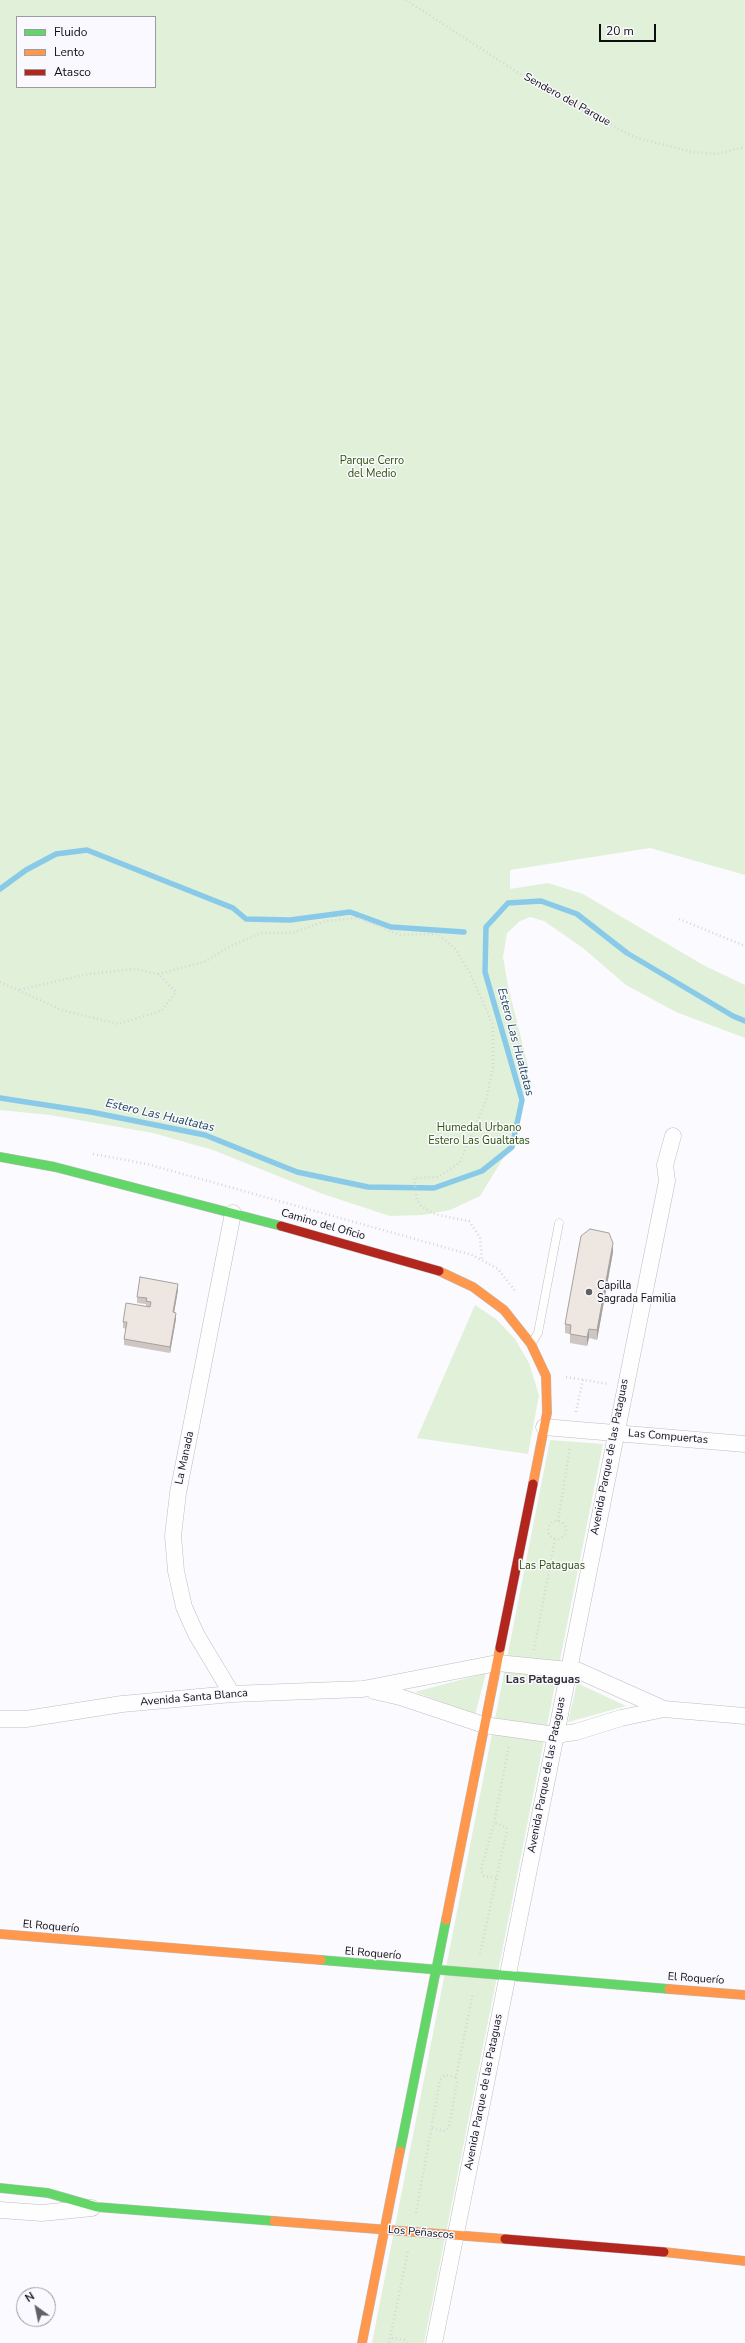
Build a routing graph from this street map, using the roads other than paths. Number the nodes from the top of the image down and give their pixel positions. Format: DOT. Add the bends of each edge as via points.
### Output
graph roads {
  1 [pos="673,1136"];
  2 [pos="0,1157"];
  3 [pos="233,1213"];
  4 [pos="559,1223"];
  5 [pos="531,1344"];
  6 [pos="544,1427"];
  7 [pos="615,1432"];
  8 [pos="745,1444"];
  9 [pos="497,1663"];
  10 [pos="568,1669"];
  11 [pos="363,1689"];
  12 [pos="232,1694"];
  13 [pos="664,1709"];
  14 [pos="745,1716"];
  15 [pos="0,1719"];
  16 [pos="26,1719"];
  17 [pos="484,1725"];
  18 [pos="0,1729"];
  19 [pos="555,1735"];
  20 [pos="0,1934"];
  21 [pos="436,1971"];
  22 [pos="507,1976"];
  23 [pos="745,1994"];
  24 [pos="0,2188"];
  25 [pos="97,2207"];
  26 [pos="0,2210"];
  27 [pos="384,2230"];
  28 [pos="455,2236"];
  29 [pos="745,2261"];
  30 [pos="362,2343"];
  31 [pos="434,2343"];
  1 -- 7 [label="street, Avenida Parque de las Pataguas" via="665,1165 666,1181"];
  2 -- 3 [label="street, Camino del Oficio" via="54,1167"];
  3 -- 5 [label="street, Camino del Oficio" via="418,1264 455,1278 504,1310"];
  3 -- 12 [label="street, La Manada" via="176,1500 173,1536 176,1571 184,1607 198,1639"];
  4 -- 5 [label="lane" via="538,1333"];
  5 -- 6 [label="street, Camino del Oficio" via="546,1376 548,1404"];
  6 -- 7 [label="street, Las Compuertas"];
  6 -- 9 [label="street"];
  7 -- 8 [label="street, Las Compuertas"];
  7 -- 10 [label="street, Avenida Parque de las Pataguas"];
  9 -- 10 [label="street, Avenida Santa Blanca"];
  9 -- 11 [label="street, Avenida Santa Blanca"];
  9 -- 17 [label="street"];
  10 -- 13 [label="street, Avenida Santa Blanca" via="588,1675"];
  10 -- 19 [label="street, Avenida Parque de las Pataguas"];
  11 -- 12 [label="street, Avenida Santa Blanca"];
  11 -- 17 [label="street, Avenida Santa Blanca" via="400,1697"];
  12 -- 16 [label="street, Avenida Santa Blanca" via="122,1704"];
  13 -- 14 [label="street, Avenida Santa Blanca"];
  13 -- 19 [label="street, Avenida Santa Blanca"];
  15 -- 16 [label="street, Avenida Santa Blanca"];
  16 -- 18 [label="street, Avenida Santa Blanca"];
  17 -- 19 [label="street, Avenida Santa Blanca"];
  17 -- 21 [label="street"];
  19 -- 22 [label="street, Avenida Parque de las Pataguas"];
  20 -- 21 [label="street, El Roquerío"];
  21 -- 22 [label="street, El Roquerío"];
  21 -- 27 [label="street"];
  22 -- 23 [label="street, El Roquerío"];
  22 -- 28 [label="street, Avenida Parque de las Pataguas"];
  24 -- 25 [label="street, Los Peñascos" via="48,2193"];
  25 -- 26 [label="street, Los Peñascos" via="42,2213"];
  25 -- 27 [label="street, Los Peñascos"];
  27 -- 28 [label="street, Los Peñascos"];
  27 -- 30 [label="street"];
  28 -- 29 [label="street, Los Peñascos" via="678,2253"];
  28 -- 31 [label="street, Avenida Parque de las Pataguas"];
}
